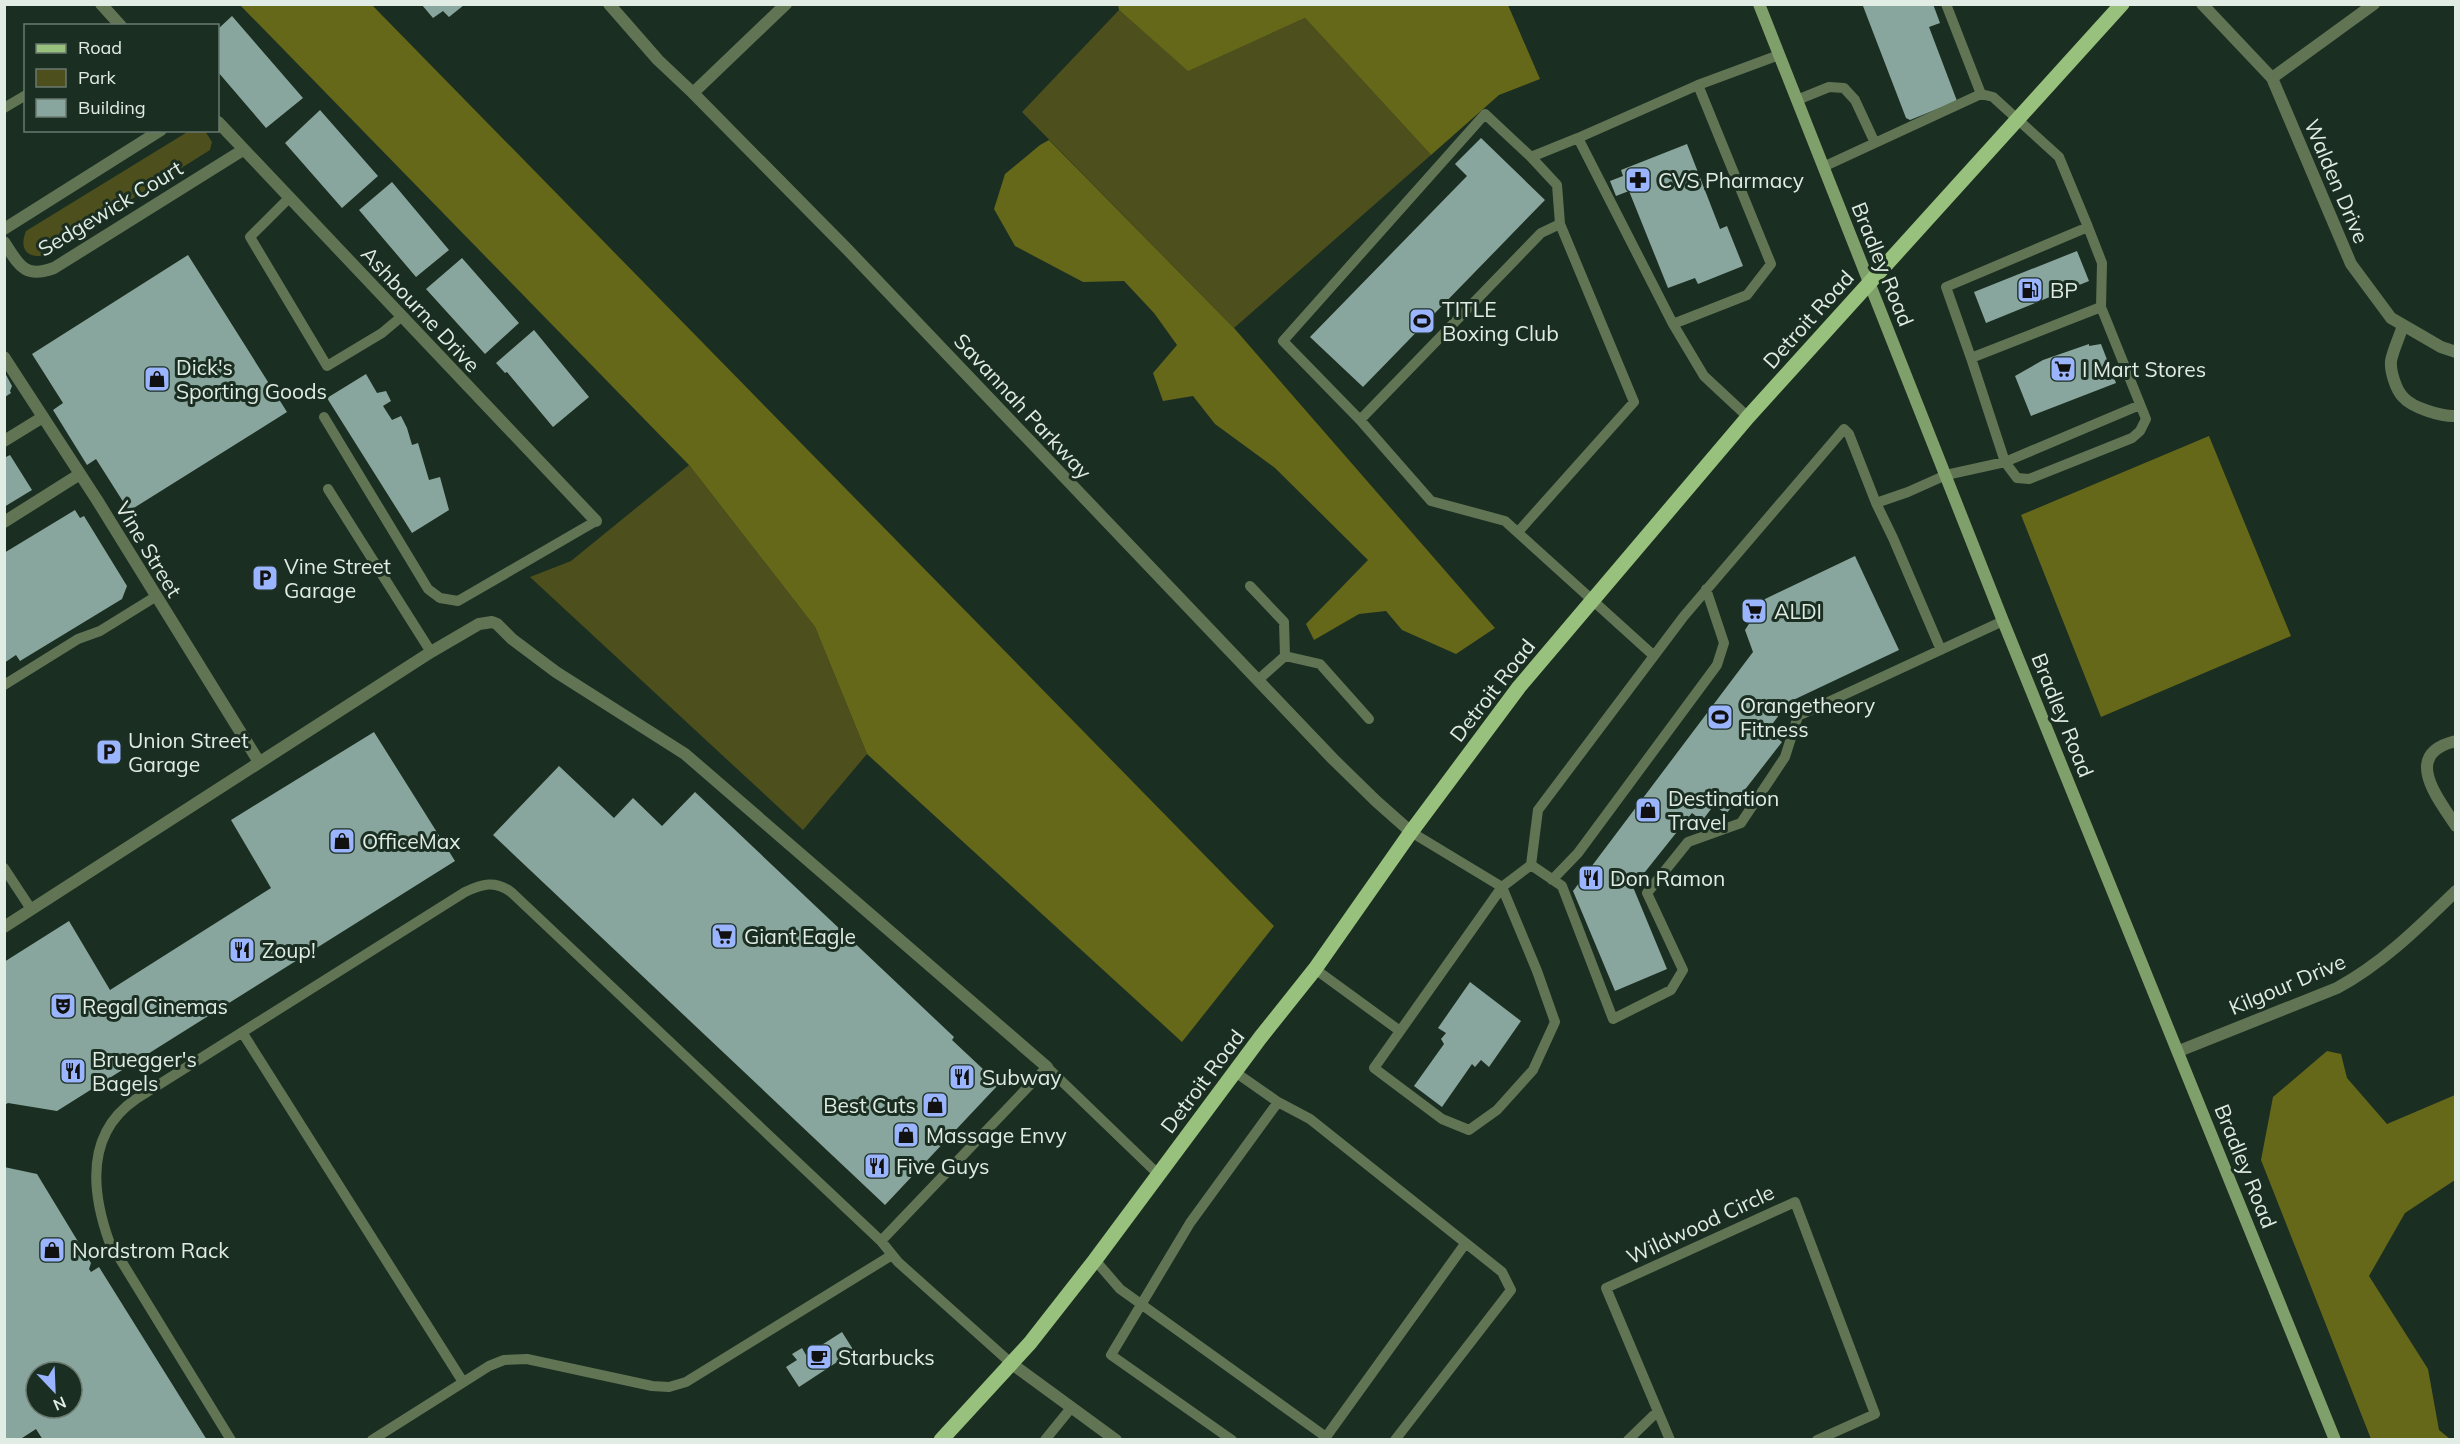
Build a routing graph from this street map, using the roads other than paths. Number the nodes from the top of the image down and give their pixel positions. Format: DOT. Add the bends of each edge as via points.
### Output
graph roads {
  1 [pos="101,4"];
  2 [pos="609,4"];
  3 [pos="786,4"];
  4 [pos="1759,4"];
  5 [pos="1946,4"];
  6 [pos="2122,4"];
  7 [pos="2202,4"];
  8 [pos="2374,4"];
  9 [pos="119,24"];
  10 [pos="1779,55"];
  11 [pos="2272,78"];
  12 [pos="1698,86"];
  13 [pos="693,93"];
  14 [pos="1981,94"];
  15 [pos="24,95"];
  16 [pos="1797,100"];
  17 [pos="4,108"];
  18 [pos="2019,119"];
  19 [pos="219,123"];
  20 [pos="158,132"];
  21 [pos="1578,138"];
  22 [pos="1875,143"];
  23 [pos="243,150"];
  24 [pos="1531,157"];
  25 [pos="1823,167"];
  26 [pos="289,198"];
  27 [pos="1560,224"];
  28 [pos="2088,227"];
  29 [pos="4,229"];
  30 [pos="4,242"];
  31 [pos="1869,283"];
  32 [pos="2101,307"];
  33 [pos="401,317"];
  34 [pos="1673,324"];
  35 [pos="2403,325"];
  36 [pos="2456,352"];
  37 [pos="4,357"];
  38 [pos="1971,358"];
  39 [pos="2140,405"];
  40 [pos="2456,416"];
  41 [pos="43,417"];
  42 [pos="324,417"];
  43 [pos="1748,417"];
  44 [pos="1360,420"];
  45 [pos="4,441"];
  46 [pos="2005,462"];
  47 [pos="80,474"];
  48 [pos="1946,475"];
  49 [pos="328,489"];
  50 [pos="1875,503"];
  51 [pos="596,521"];
  52 [pos="4,522"];
  53 [pos="1518,532"];
  54 [pos="1250,586"];
  55 [pos="1706,589"];
  56 [pos="155,597"];
  57 [pos="1590,600"];
  58 [pos="2003,621"];
  59 [pos="1941,650"];
  60 [pos="431,652"];
  61 [pos="1653,655"];
  62 [pos="1286,656"];
  63 [pos="1258,680"];
  64 [pos="4,685"];
  65 [pos="1369,719"];
  66 [pos="2456,741"];
  67 [pos="259,762"];
  68 [pos="2456,826"];
  69 [pos="1411,832"];
  70 [pos="1531,865"];
  71 [pos="4,868"];
  72 [pos="1552,880"];
  73 [pos="1502,888"];
  74 [pos="2456,891"];
  75 [pos="31,909"];
  76 [pos="4,927"];
  77 [pos="1315,969"];
  78 [pos="1401,1031"];
  79 [pos="242,1032"];
  80 [pos="2179,1051"];
  81 [pos="1047,1067"];
  82 [pos="1235,1072"];
  83 [pos="1278,1102"];
  84 [pos="1159,1175"];
  85 [pos="881,1241"];
  86 [pos="1465,1244"];
  87 [pos="892,1255"];
  88 [pos="1095,1260"];
  89 [pos="1142,1304"];
  90 [pos="1012,1364"];
  91 [pos="463,1382"];
  92 [pos="1071,1408"];
  93 [pos="1658,1411"];
  94 [pos="1325,1438"];
  95 [pos="231,1440"];
  96 [pos="372,1440"];
  97 [pos="941,1440"];
  98 [pos="1045,1440"];
  99 [pos="1116,1440"];
  100 [pos="1232,1440"];
  101 [pos="1395,1440"];
  102 [pos="1628,1440"];
  103 [pos="1670,1440"];
  104 [pos="1817,1440"];
  105 [pos="2335,1440"];
  1 -- 9 [label="street"];
  2 -- 13 [label="street, Savannah Parkway"];
  3 -- 13 [label="street"];
  4 -- 10 [label="street, Bradley Road"];
  5 -- 14 [label="lane"];
  6 -- 18 [label="main road, Detroit Road"];
  7 -- 11 [label="street, Walden Drive"];
  8 -- 11 [label="street"];
  10 -- 12 [label="lane"];
  10 -- 16 [label="street, Bradley Road"];
  11 -- 35 [label="street, Walden Drive" via="2351,264 2391,318"];
  12 -- 21 [label="lane"];
  12 -- 34 [label="lane" via="1772,264 1746,295"];
  13 -- 63 [label="street, Savannah Parkway"];
  14 -- 18 [label="lane" via="1993,97"];
  14 -- 22 [label="lane"];
  15 -- 17 [label="lane"];
  16 -- 22 [label="lane" via="1829,87 1844,88 1855,100"];
  16 -- 25 [label="street, Bradley Road"];
  18 -- 28 [label="lane" via="2060,157"];
  18 -- 31 [label="main road, Detroit Road"];
  19 -- 23 [label="street, Ashbourne Drive"];
  20 -- 29 [label="street"];
  21 -- 24 [label="lane"];
  21 -- 34 [label="lane"];
  22 -- 25 [label="lane"];
  23 -- 26 [label="street, Ashbourne Drive"];
  23 -- 30 [label="street, Sedgewick Court" via="47,270 30,272 20,267"];
  24 -- 27 [label="lane" via="1557,185"];
  24 -- 44 [label="lane" via="1485,114 1283,341"];
  25 -- 31 [label="street, Bradley Road"];
  26 -- 33 [label="street, Ashbourne Drive"];
  26 -- 33 [label="lane" via="250,237 327,366"];
  27 -- 44 [label="lane" via="1541,232"];
  27 -- 53 [label="lane" via="1634,402"];
  28 -- 32 [label="lane" via="2102,263"];
  28 -- 38 [label="lane" via="1946,287"];
  31 -- 43 [label="main road, Detroit Road"];
  31 -- 48 [label="street, Bradley Road"];
  32 -- 38 [label="lane"];
  32 -- 39 [label="lane"];
  33 -- 51 [label="street, Ashbourne Drive"];
  34 -- 43 [label="lane" via="1704,376"];
  35 -- 36 [label="street, Walden Drive"];
  35 -- 40 [label="street" via="2391,362 2402,397 2445,417"];
  37 -- 41 [label="street, Vine Street"];
  38 -- 46 [label="lane"];
  39 -- 46 [label="lane"];
  39 -- 46 [label="lane" via="2146,419 2132,438 2029,480 2017,478"];
  41 -- 45 [label="street"];
  41 -- 47 [label="street, Vine Street"];
  42 -- 51 [label="lane" via="428,589 440,598 458,601"];
  43 -- 57 [label="main road, Detroit Road"];
  44 -- 53 [label="lane" via="1431,501 1505,521"];
  46 -- 48 [label="lane"];
  47 -- 52 [label="street"];
  47 -- 56 [label="street, Vine Street"];
  48 -- 50 [label="lane"];
  48 -- 58 [label="street, Bradley Road"];
  49 -- 60 [label="lane"];
  50 -- 55 [label="lane" via="1844,429"];
  50 -- 59 [label="lane"];
  53 -- 57 [label="lane"];
  54 -- 62 [label="lane" via="1284,622"];
  55 -- 61 [label="lane"];
  55 -- 72 [label="lane" via="1724,643 1718,665 1578,853"];
  56 -- 64 [label="lane"];
  56 -- 67 [label="street, Vine Street"];
  57 -- 61 [label="lane"];
  57 -- 69 [label="main road, Detroit Road" via="1519,687"];
  58 -- 59 [label="lane"];
  58 -- 80 [label="street, Bradley Road"];
  59 -- 72 [label="lane" via="1798,716 1785,758 1742,823 1688,842 1647,893 1683,970 1671,990 1613,1019 1562,886"];
  60 -- 67 [label="street"];
  60 -- 81 [label="street" via="479,624 497,624 555,672 685,754"];
  61 -- 70 [label="lane" via="1538,810"];
  62 -- 63 [label="lane"];
  62 -- 65 [label="lane" via="1320,664"];
  63 -- 69 [label="street, Savannah Parkway"];
  66 -- 68 [label="street" via="2436,750 2426,769 2432,790"];
  67 -- 75 [label="street"];
  69 -- 73 [label="lane"];
  69 -- 77 [label="main road, Detroit Road"];
  70 -- 72 [label="lane"];
  70 -- 73 [label="lane"];
  71 -- 75 [label="lane"];
  73 -- 78 [label="lane"];
  73 -- 78 [label="lane" via="1555,1022 1533,1070 1497,1110 1469,1130 1442,1119 1374,1068"];
  74 -- 80 [label="street, Kilgour Drive" via="2390,953 2355,978"];
  75 -- 76 [label="street"];
  77 -- 78 [label="lane"];
  77 -- 82 [label="main road, Detroit Road"];
  79 -- 85 [label="lane" via="465,892 482,884 498,885 526,905"];
  79 -- 91 [label="lane"];
  79 -- 95 [label="lane" via="120,1111 103,1136 96,1173 101,1212 113,1249"];
  80 -- 105 [label="street, Bradley Road"];
  81 -- 84 [label="lane"];
  81 -- 85 [label="lane"];
  82 -- 83 [label="lane"];
  82 -- 84 [label="main road, Detroit Road"];
  83 -- 86 [label="lane" via="1310,1119"];
  83 -- 89 [label="lane" via="1190,1223"];
  84 -- 88 [label="main road, Detroit Road"];
  85 -- 87 [label="lane"];
  86 -- 94 [label="lane"];
  86 -- 101 [label="lane" via="1502,1272 1510,1290"];
  87 -- 90 [label="lane"];
  87 -- 91 [label="lane" via="701,1374 677,1384 642,1385 519,1358 489,1366"];
  88 -- 89 [label="lane" via="1120,1288"];
  88 -- 90 [label="main road, Detroit Road"];
  89 -- 94 [label="lane"];
  89 -- 100 [label="lane" via="1112,1355"];
  90 -- 92 [label="street"];
  90 -- 97 [label="main road, Detroit Road"];
  91 -- 96 [label="lane"];
  92 -- 98 [label="lane"];
  92 -- 99 [label="street"];
  93 -- 102 [label="lane"];
  93 -- 103 [label="lane, Wildwood Circle"];
  93 -- 104 [label="lane, Wildwood Circle" via="1606,1288 1795,1202 1875,1414"];
}
